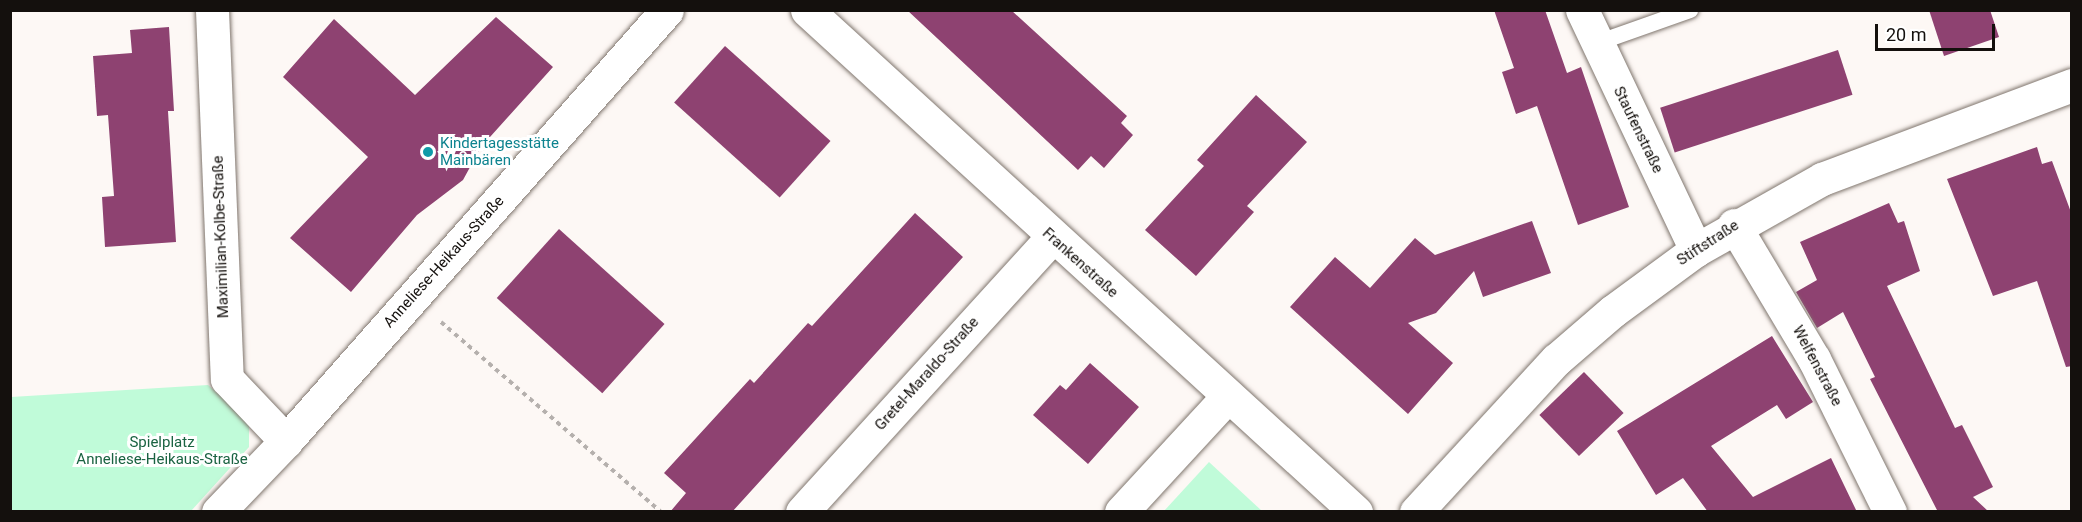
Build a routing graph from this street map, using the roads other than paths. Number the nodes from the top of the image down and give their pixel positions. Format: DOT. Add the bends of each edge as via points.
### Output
graph roads {
  1 [pos="212,10"];
  2 [pos="667,10"];
  3 [pos="807,10"];
  4 [pos="1582,10"];
  5 [pos="1690,10"];
  6 [pos="1597,43"];
  7 [pos="2072,85"];
  8 [pos="1734,225"];
  9 [pos="1052,237"];
  10 [pos="1696,250"];
  11 [pos="1228,396"];
  12 [pos="285,441"];
  13 [pos="218,512"];
  14 [pos="802,512"];
  15 [pos="1121,512"];
  16 [pos="1356,512"];
  17 [pos="1416,512"];
  18 [pos="1890,512"];
  1 -- 12 [label="street, Maximilian-Kolbe-Straße" via="226,379"];
  2 -- 12 [label="street, Anneliese-Heikaus-Straße"];
  3 -- 9 [label="street, Frankenstraße"];
  4 -- 6 [label="street, Staufenstraße"];
  5 -- 6 [label="lane"];
  6 -- 10 [label="street, Staufenstraße"];
  7 -- 8 [label="street, Stiftstraße" via="1822,179"];
  8 -- 10 [label="street, Stiftstraße"];
  8 -- 18 [label="street, Welfenstraße" via="1814,359"];
  9 -- 11 [label="street, Frankenstraße"];
  9 -- 14 [label="street, Gretel-Maraldo-Straße"];
  10 -- 17 [label="street, Stiftstraße" via="1613,311 1556,360"];
  11 -- 15 [label="street"];
  11 -- 16 [label="street, Frankenstraße"];
  12 -- 13 [label="street, Anneliese-Heikaus-Straße"];
}
